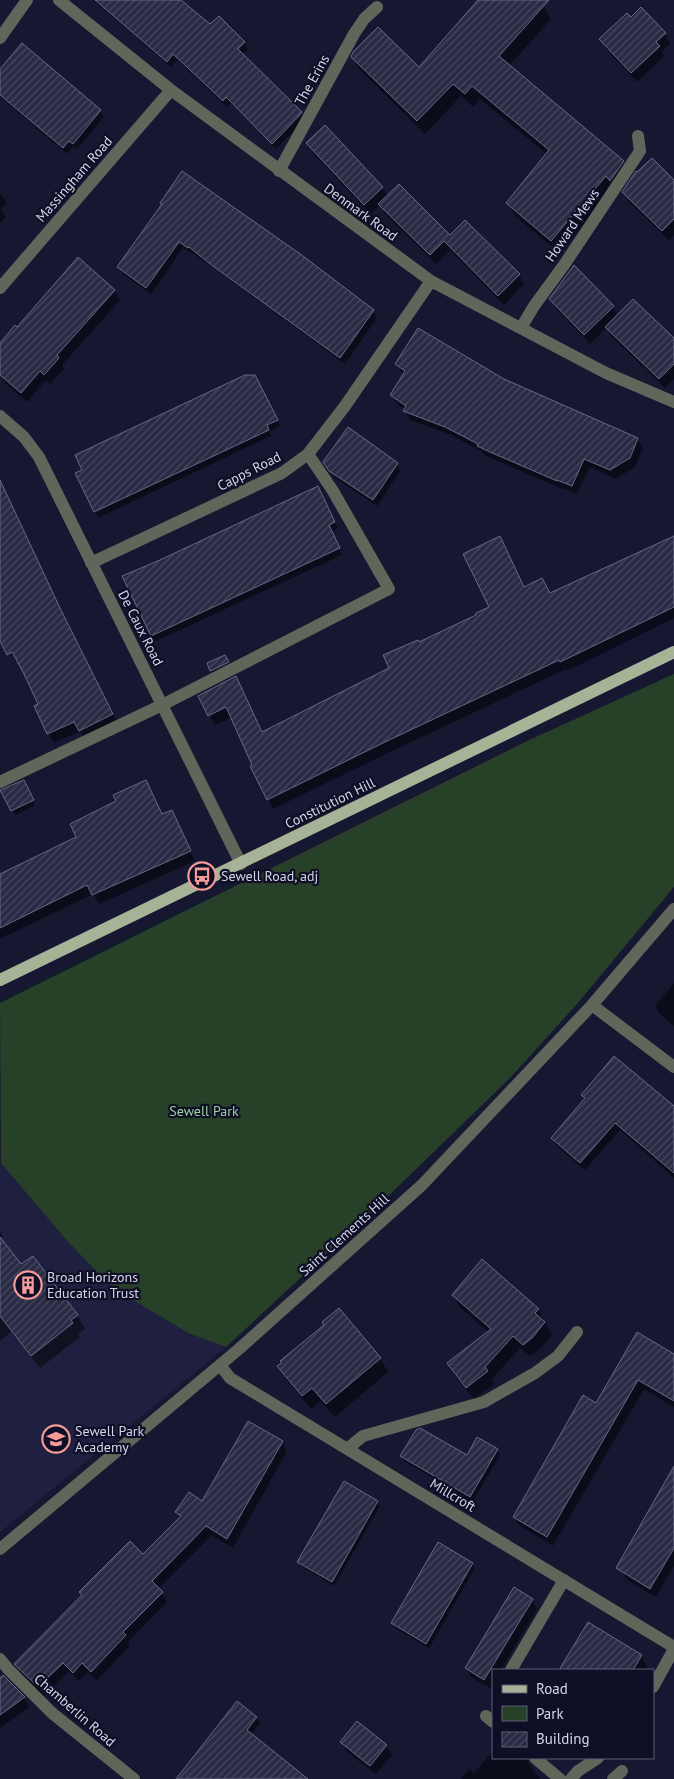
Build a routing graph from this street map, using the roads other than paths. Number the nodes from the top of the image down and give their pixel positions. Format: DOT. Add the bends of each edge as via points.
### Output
graph roads {
  1 [pos="27,0"];
  2 [pos="59,0"];
  3 [pos="377,7"];
  4 [pos="0,38"];
  5 [pos="171,90"];
  6 [pos="638,136"];
  7 [pos="279,171"];
  8 [pos="431,281"];
  9 [pos="0,288"];
  10 [pos="521,328"];
  11 [pos="674,402"];
  12 [pos="0,416"];
  13 [pos="308,454"];
  14 [pos="91,563"];
  15 [pos="674,652"];
  16 [pos="162,705"];
  17 [pos="0,782"];
  18 [pos="241,864"];
  19 [pos="674,909"];
  20 [pos="0,980"];
  21 [pos="592,1004"];
  22 [pos="674,1067"];
  23 [pos="577,1332"];
  24 [pos="220,1366"];
  25 [pos="347,1449"];
  26 [pos="0,1549"];
  27 [pos="564,1580"];
  28 [pos="674,1648"];
  29 [pos="0,1658"];
  30 [pos="512,1669"];
  31 [pos="654,1685"];
  32 [pos="536,1759"];
  33 [pos="597,1759"];
  34 [pos="574,1775"];
  35 [pos="134,1779"];
  36 [pos="560,1779"];
  1 -- 4 [label="street"];
  2 -- 5 [label="street, Denmark Road"];
  3 -- 7 [label="street, The Erins" via="354,34"];
  5 -- 7 [label="street, Denmark Road"];
  5 -- 9 [label="street, Massingham Road"];
  6 -- 10 [label="street, Howard Mews" via="640,151"];
  7 -- 8 [label="street, Denmark Road"];
  8 -- 10 [label="street, Denmark Road"];
  8 -- 13 [label="street, Capps Road"];
  10 -- 11 [label="street, Denmark Road" via="606,373"];
  12 -- 14 [label="street, De Caux Road" via="24,437 39,457"];
  13 -- 14 [label="street, Capps Road" via="282,474"];
  13 -- 16 [label="street" via="389,589"];
  14 -- 16 [label="street, De Caux Road"];
  15 -- 18 [label="main road, Constitution Hill"];
  16 -- 17 [label="street"];
  16 -- 18 [label="street, De Caux Road"];
  18 -- 20 [label="main road, Constitution Hill"];
  19 -- 21 [label="street, Saint Clements Hill"];
  21 -- 22 [label="street"];
  21 -- 24 [label="street, Saint Clements Hill" via="422,1185"];
  23 -- 25 [label="street" via="558,1356 543,1368 484,1402 363,1436"];
  24 -- 25 [label="street, Millcroft" via="230,1378"];
  24 -- 26 [label="street, Saint Clements Hill"];
  25 -- 27 [label="street, Millcroft"];
  27 -- 28 [label="street, Millcroft"];
  27 -- 30 [label="street"];
  28 -- 31 [label="street"];
  29 -- 35 [label="street, Chamberlin Road" via="52,1713"];
  32 -- 36 [label="street"];
  33 -- 34 [label="street"];
}
